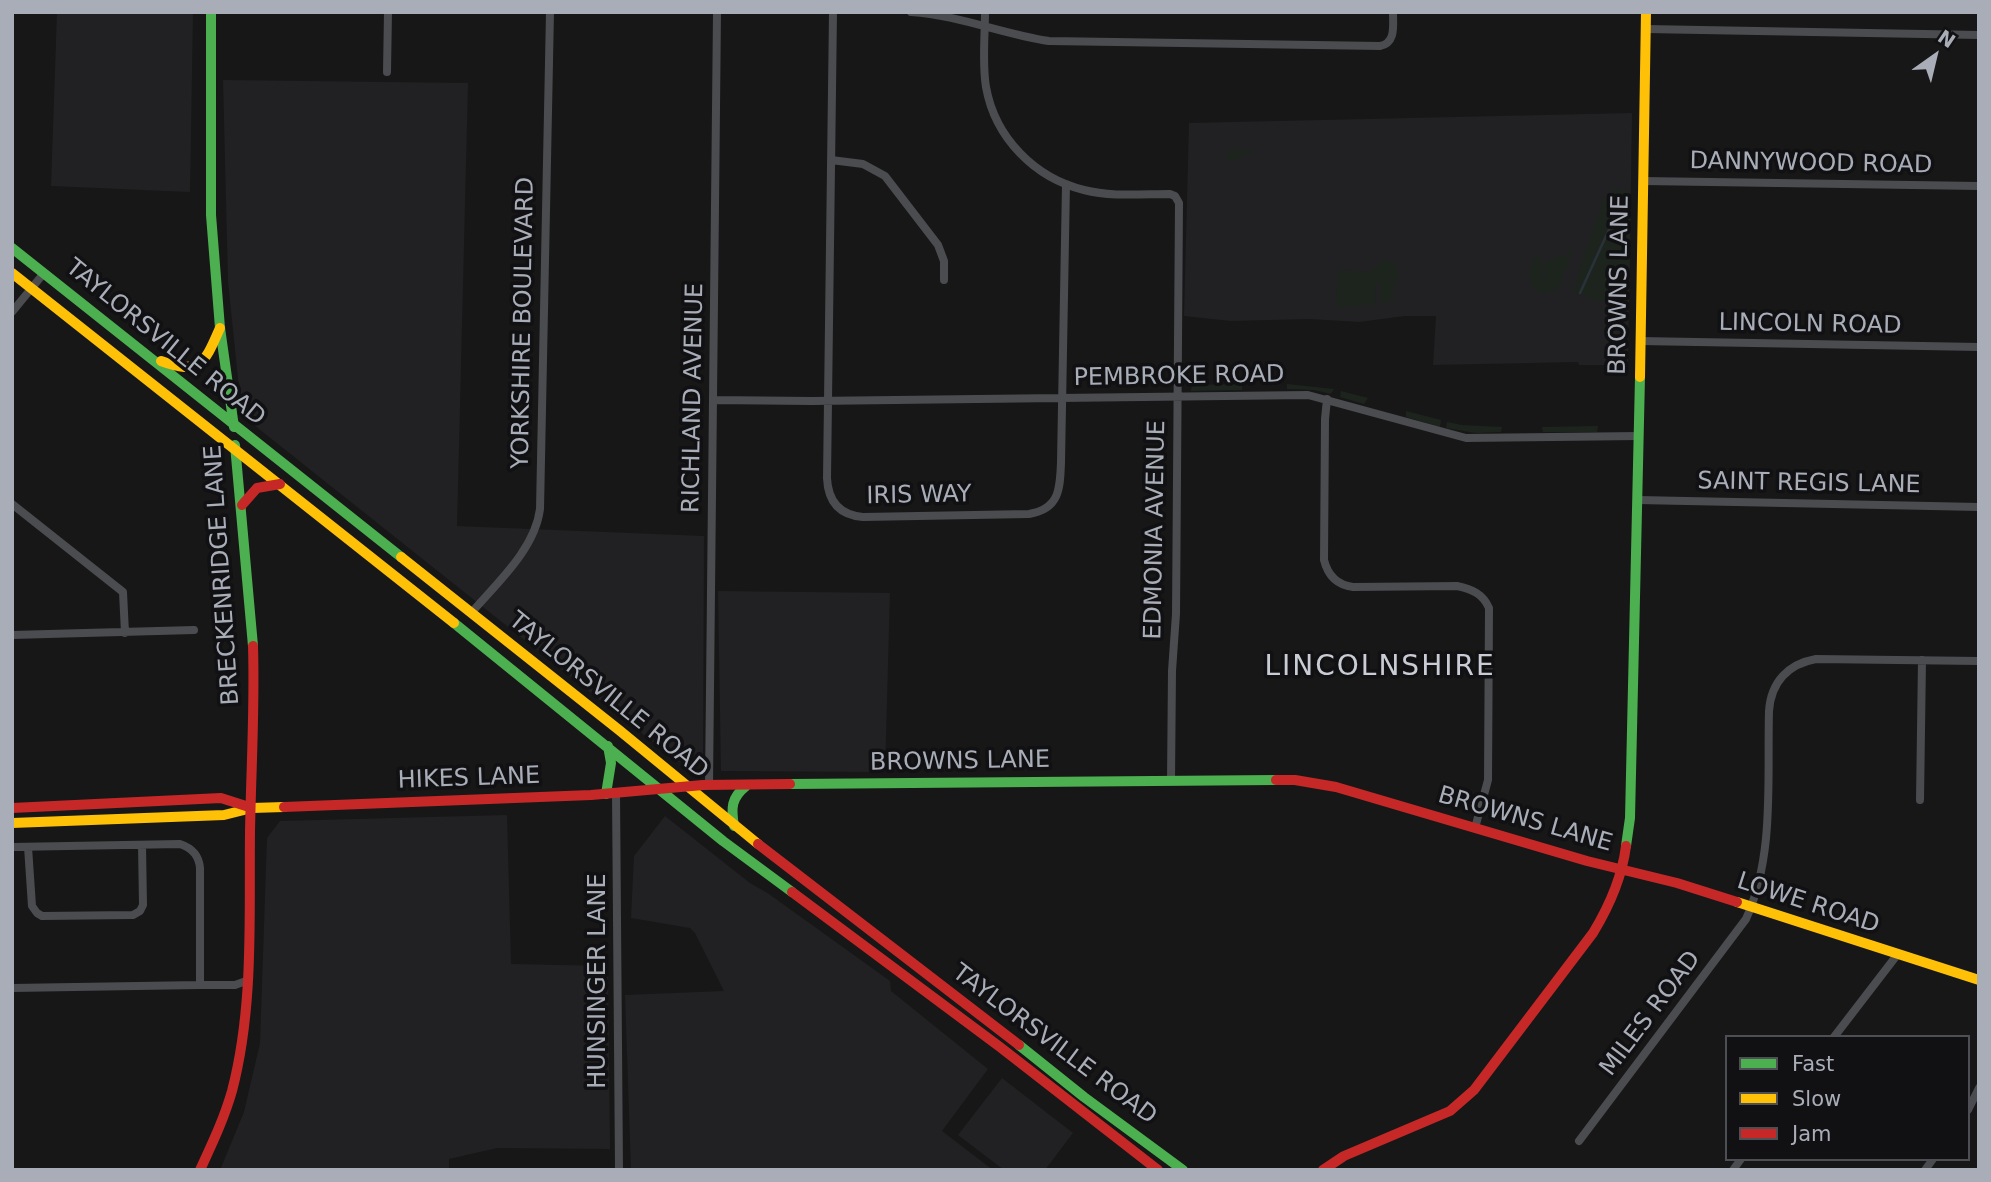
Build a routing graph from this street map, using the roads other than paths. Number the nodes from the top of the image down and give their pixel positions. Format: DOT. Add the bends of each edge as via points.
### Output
graph roads {
  1 [pos="211,12"];
  2 [pos="388,12"];
  3 [pos="550,12"];
  4 [pos="717,12"];
  5 [pos="833,12"];
  6 [pos="911,12"];
  7 [pos="985,12"];
  8 [pos="1393,12"];
  9 [pos="1646,12"];
  10 [pos="985,26"];
  11 [pos="1646,29"];
  12 [pos="1979,35"];
  13 [pos="387,72"];
  14 [pos="831,160"];
  15 [pos="1643,181"];
  16 [pos="1066,184"];
  17 [pos="1979,187"];
  18 [pos="12,248"];
  19 [pos="12,273"];
  20 [pos="44,273"];
  21 [pos="944,280"];
  22 [pos="31,288"];
  23 [pos="12,312"];
  24 [pos="220,328"];
  25 [pos="1640,341"];
  26 [pos="1979,348"];
  27 [pos="145,354"];
  28 [pos="1177,395"];
  29 [pos="1061,398"];
  30 [pos="1327,399"];
  31 [pos="713,400"];
  32 [pos="828,401"];
  33 [pos="233,425"];
  34 [pos="1639,436"];
  35 [pos="235,449"];
  36 [pos="280,484"];
  37 [pos="1638,500"];
  38 [pos="12,504"];
  39 [pos="242,506"];
  40 [pos="1979,507"];
  41 [pos="472,612"];
  42 [pos="194,630"];
  43 [pos="124,633"];
  44 [pos="12,635"];
  45 [pos="1922,660"];
  46 [pos="1979,661"];
  47 [pos="608,746"];
  48 [pos="1171,781"];
  49 [pos="709,785"];
  50 [pos="746,786"];
  51 [pos="687,787"];
  52 [pos="662,790"];
  53 [pos="611,793"];
  54 [pos="1920,800"];
  55 [pos="12,808"];
  56 [pos="251,808"];
  57 [pos="12,824"];
  58 [pos="734,826"];
  59 [pos="1475,828"];
  60 [pos="142,845"];
  61 [pos="12,847"];
  62 [pos="28,847"];
  63 [pos="1623,870"];
  64 [pos="1751,908"];
  65 [pos="1897,955"];
  66 [pos="1979,980"];
  67 [pos="246,981"];
  68 [pos="200,985"];
  69 [pos="12,988"];
  70 [pos="1836,1035"];
  71 [pos="1979,1088"];
  72 [pos="1970,1106"];
  73 [pos="1579,1140"];
  74 [pos="200,1170"];
  75 [pos="619,1170"];
  76 [pos="1158,1170"];
  77 [pos="1183,1170"];
  78 [pos="1323,1170"];
  1 -- 24 [label="main road, BRECKENRIDGE LANE" via="210,195"];
  2 -- 13 [label="street"];
  3 -- 41 [label="street, YORKSHIRE BOULEVARD" via="538,520 528,542"];
  4 -- 31 [label="street, RICHLAND AVENUE"];
  5 -- 14 [label="street, IRIS WAY"];
  6 -- 10 [label="street"];
  7 -- 10 [label="street"];
  8 -- 10 [label="street" via="1391,40 1380,46 1049,41"];
  9 -- 11 [label="main road, BROWNS LANE"];
  10 -- 16 [label="street" via="987,89 999,125 1026,159"];
  11 -- 12 [label="street"];
  11 -- 15 [label="main road, BROWNS LANE"];
  14 -- 21 [label="street" via="863,163 885,176 938,245"];
  14 -- 32 [label="street, IRIS WAY"];
  15 -- 17 [label="street, DANNYWOOD ROAD"];
  15 -- 25 [label="main road, BROWNS LANE"];
  16 -- 28 [label="street, EDMONIA AVENUE" via="1100,193 1175,196 1179,203"];
  16 -- 29 [label="street, IRIS WAY"];
  18 -- 20 [label="main road, TAYLORSVILLE ROAD"];
  19 -- 22 [label="main road, TAYLORSVILLE ROAD"];
  20 -- 22 [label="street"];
  20 -- 27 [label="main road, TAYLORSVILLE ROAD"];
  22 -- 23 [label="street"];
  22 -- 35 [label="main road, TAYLORSVILLE ROAD"];
  24 -- 27 [label="main road" via="198,367 178,369"];
  24 -- 33 [label="main road, BRECKENRIDGE LANE"];
  25 -- 26 [label="street, LINCOLN ROAD"];
  25 -- 34 [label="main road, BROWNS LANE"];
  27 -- 33 [label="main road, TAYLORSVILLE ROAD"];
  28 -- 29 [label="street, PEMBROKE ROAD"];
  28 -- 30 [label="street, PEMBROKE ROAD" via="1308,394"];
  28 -- 48 [label="street, EDMONIA AVENUE"];
  29 -- 32 [label="street, PEMBROKE ROAD"];
  29 -- 32 [label="street, IRIS WAY" via="1060,487 1044,510 863,517 841,511 829,496"];
  30 -- 34 [label="street, PEMBROKE ROAD" via="1466,438"];
  30 -- 59 [label="street" via="1324,560 1331,576 1353,587 1468,588 1482,596 1489,608 1489,771"];
  31 -- 32 [label="street, PEMBROKE ROAD"];
  31 -- 49 [label="street, RICHLAND AVENUE"];
  33 -- 35 [label="main road, BRECKENRIDGE LANE"];
  33 -- 41 [label="main road, TAYLORSVILLE ROAD"];
  34 -- 37 [label="main road, BROWNS LANE"];
  35 -- 36 [label="main road, TAYLORSVILLE ROAD"];
  35 -- 39 [label="main road, BRECKENRIDGE LANE"];
  36 -- 39 [label="main road" via="262,484"];
  36 -- 47 [label="main road, TAYLORSVILLE ROAD"];
  37 -- 40 [label="street, SAINT REGIS LANE"];
  37 -- 63 [label="main road, BROWNS LANE" via="1630,818"];
  38 -- 43 [label="street" via="123,592"];
  39 -- 56 [label="main road, BRECKENRIDGE LANE" via="254,658"];
  41 -- 51 [label="main road, TAYLORSVILLE ROAD"];
  42 -- 43 [label="street"];
  43 -- 44 [label="street"];
  45 -- 46 [label="street, MILES ROAD"];
  45 -- 54 [label="street"];
  45 -- 64 [label="street, MILES ROAD" via="1816,659 1797,664 1779,680 1769,702 1765,849"];
  47 -- 52 [label="main road, TAYLORSVILLE ROAD"];
  47 -- 53 [label="main road"];
  48 -- 50 [label="main road, BROWNS LANE"];
  48 -- 59 [label="main road, BROWNS LANE" via="1311,782"];
  49 -- 50 [label="main road, BROWNS LANE"];
  49 -- 51 [label="main road, BROWNS LANE"];
  50 -- 58 [label="main road" via="731,801"];
  51 -- 52 [label="main road, HIKES LANE"];
  51 -- 58 [label="main road, TAYLORSVILLE ROAD"];
  52 -- 53 [label="main road, HIKES LANE"];
  52 -- 76 [label="main road, TAYLORSVILLE ROAD"];
  53 -- 56 [label="main road, HIKES LANE"];
  53 -- 75 [label="street, HUNSINGER LANE" via="619,914"];
  55 -- 56 [label="main road, HIKES LANE" via="220,798"];
  56 -- 57 [label="main road, HIKES LANE" via="223,815"];
  56 -- 67 [label="main road, BRECKENRIDGE LANE"];
  58 -- 77 [label="main road, TAYLORSVILLE ROAD"];
  59 -- 63 [label="main road, BROWNS LANE"];
  60 -- 62 [label="street"];
  60 -- 62 [label="street" via="143,905 133,915 37,913 32,906"];
  60 -- 68 [label="street" via="180,844 197,856"];
  61 -- 62 [label="street"];
  63 -- 64 [label="main road, LOWE ROAD"];
  63 -- 78 [label="main road" via="1593,933 1474,1090 1450,1111 1344,1156"];
  64 -- 65 [label="main road, LOWE ROAD"];
  64 -- 73 [label="street, MILES ROAD"];
  65 -- 66 [label="main road, LOWE ROAD"];
  65 -- 70 [label="street"];
  67 -- 68 [label="street"];
  67 -- 74 [label="main road, BRECKENRIDGE LANE" via="232,1085"];
  68 -- 69 [label="street"];
  71 -- 72 [label="street"];
}
